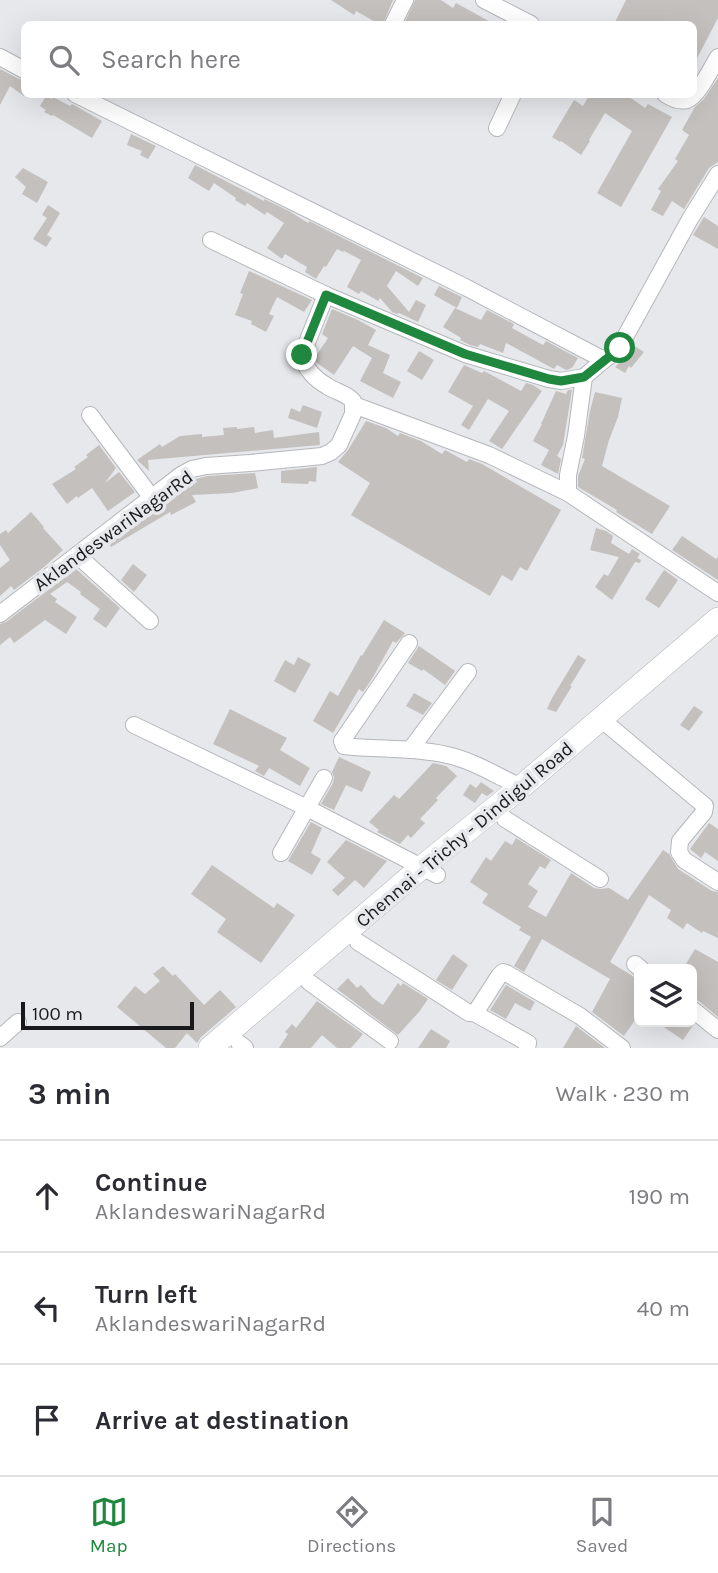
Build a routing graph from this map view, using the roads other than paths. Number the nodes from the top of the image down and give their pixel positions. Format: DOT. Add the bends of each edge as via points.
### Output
graph roads {
  1 [pos="405,0"];
  2 [pos="484,0"];
  3 [pos="394,21"];
  4 [pos="525,21"];
  5 [pos="0,57"];
  6 [pos="718,57"];
  7 [pos="21,68"];
  8 [pos="697,92"];
  9 [pos="83,98"];
  10 [pos="511,98"];
  11 [pos="497,128"];
  12 [pos="718,174"];
  13 [pos="211,240"];
  14 [pos="326,295"];
  15 [pos="593,366"];
  16 [pos="354,404"];
  17 [pos="90,415"];
  18 [pos="568,492"];
  19 [pos="152,498"];
  20 [pos="77,555"];
  21 [pos="718,593"];
  22 [pos="0,614"];
  23 [pos="718,619"];
  24 [pos="150,621"];
  25 [pos="718,638"];
  26 [pos="409,643"];
  27 [pos="468,672"];
  28 [pos="607,724"];
  29 [pos="134,725"];
  30 [pos="410,750"];
  31 [pos="324,778"];
  32 [pos="512,801"];
  33 [pos="307,808"];
  34 [pos="282,853"];
  35 [pos="429,871"];
  36 [pos="600,879"];
  37 [pos="718,881"];
  38 [pos="358,942"];
  39 [pos="309,982"];
  40 [pos="474,1013"];
  41 [pos="697,1013"];
  42 [pos="18,1022"];
  43 [pos="718,1030"];
  44 [pos="0,1038"];
  45 [pos="390,1041"];
  46 [pos="239,1046"];
  47 [pos="210,1048"];
  48 [pos="527,1048"];
  49 [pos="622,1048"];
  1 -- 3 [label="street"];
  2 -- 4 [label="street"];
  5 -- 7 [label="street"];
  6 -- 8 [label="street"];
  9 -- 15 [label="street" via="467,288"];
  10 -- 11 [label="street"];
  12 -- 15 [label="street" via="620,348"];
  13 -- 14 [label="street"];
  14 -- 15 [label="street" via="465,354 549,379 561,381"];
  14 -- 16 [label="street" via="302,355 303,363 326,386"];
  15 -- 18 [label="street"];
  16 -- 18 [label="street" via="489,455"];
  16 -- 19 [label="street, AklandeswariNagarRd" via="339,445 327,454 192,469"];
  17 -- 19 [label="street"];
  18 -- 21 [label="street"];
  19 -- 20 [label="street, AklandeswariNagarRd"];
  20 -- 22 [label="street, AklandeswariNagarRd"];
  20 -- 24 [label="street"];
  23 -- 28 [label="highway, Chennai - Trichy - Dindigul Road"];
  25 -- 28 [label="highway, Chennai - Trichy - Dindigul Road"];
  26 -- 30 [label="street" via="342,742 345,746"];
  27 -- 30 [label="street"];
  28 -- 32 [label="highway, Chennai - Trichy - Dindigul Road"];
  28 -- 37 [label="street" via="705,806 678,847 684,860"];
  29 -- 33 [label="street"];
  30 -- 32 [label="street" via="454,757"];
  31 -- 33 [label="street"];
  32 -- 35 [label="highway, Chennai - Trichy - Dindigul Road"];
  32 -- 36 [label="street"];
  33 -- 34 [label="street"];
  33 -- 35 [label="street"];
  35 -- 38 [label="highway, Chennai - Trichy - Dindigul Road"];
  35 -- 47 [label="highway, Chennai - Trichy - Dindigul Road" via="344,935"];
  38 -- 39 [label="highway, Chennai - Trichy - Dindigul Road"];
  38 -- 40 [label="street"];
  39 -- 45 [label="street"];
  39 -- 46 [label="highway, Chennai - Trichy - Dindigul Road"];
  40 -- 48 [label="street" via="528,1043"];
  40 -- 49 [label="street" via="504,972 580,1016"];
  41 -- 43 [label="street"];
  42 -- 44 [label="street"];
}
